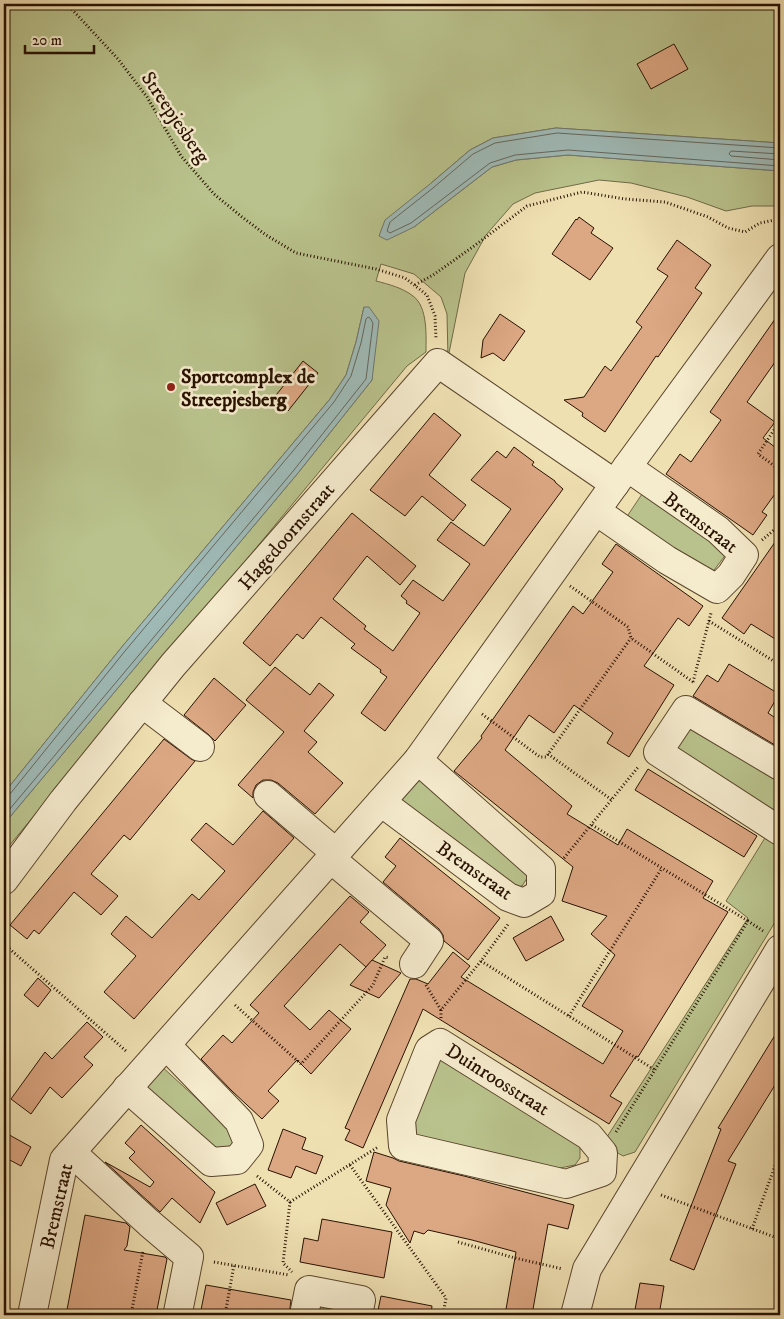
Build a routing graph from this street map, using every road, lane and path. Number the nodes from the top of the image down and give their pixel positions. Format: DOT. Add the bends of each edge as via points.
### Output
graph roads {
  1 [pos="67,4"];
  2 [pos="780,219"];
  3 [pos="780,258"];
  4 [pos="415,285"];
  5 [pos="438,362"];
  6 [pos="780,421"];
  7 [pos="780,470"];
  8 [pos="620,476"];
  9 [pos="596,511"];
  10 [pos="551,573"];
  11 [pos="718,589"];
  12 [pos="709,621"];
  13 [pos="631,638"];
  14 [pos="780,665"];
  15 [pos="693,682"];
  16 [pos="462,700"];
  17 [pos="142,703"];
  18 [pos="686,710"];
  19 [pos="200,747"];
  20 [pos="658,752"];
  21 [pos="548,754"];
  22 [pos="418,760"];
  23 [pos="780,766"];
  24 [pos="268,795"];
  25 [pos="612,800"];
  26 [pos="381,802"];
  27 [pos="592,825"];
  28 [pos="780,831"];
  29 [pos="333,856"];
  30 [pos="662,868"];
  31 [pos="541,869"];
  32 [pos="4,880"];
  33 [pos="524,903"];
  34 [pos="748,921"];
  35 [pos="772,940"];
  36 [pos="4,944"];
  37 [pos="480,961"];
  38 [pos="414,964"];
  39 [pos="216,988"];
  40 [pos="569,1016"];
  41 [pos="440,1043"];
  42 [pos="166,1045"];
  43 [pos="654,1070"];
  44 [pos="136,1079"];
  45 [pos="402,1132"];
  46 [pos="71,1152"];
  47 [pos="780,1156"];
  48 [pos="237,1160"];
  49 [pos="602,1163"];
  50 [pos="350,1165"];
  51 [pos="634,1191"];
  52 [pos="290,1202"];
  53 [pos="149,1223"];
  54 [pos="752,1229"];
  55 [pos="780,1239"];
  56 [pos="458,1242"];
  57 [pos="189,1257"];
  58 [pos="234,1265"];
  59 [pos="585,1274"];
  60 [pos="178,1312"];
  61 [pos="32,1315"];
  62 [pos="131,1315"];
  63 [pos="224,1315"];
  64 [pos="304,1315"];
  65 [pos="358,1315"];
  66 [pos="443,1315"];
  67 [pos="576,1315"];
  1 -- 4 [label="path, Streepjesberg" via="118,59 147,97 181,156 214,194 242,217 296,254 376,269 405,278"];
  2 -- 4 [label="path" via="760,223 745,232 665,202 582,192 527,206 455,260"];
  3 -- 8 [label="street, Bremstraat"];
  4 -- 5 [label="path, Streepjesberg" via="427,295 435,316"];
  5 -- 8 [label="street"];
  5 -- 17 [label="street, Hagedoornstraat"];
  6 -- 7 [label="path" via="758,454"];
  8 -- 9 [label="street, Bremstraat"];
  8 -- 11 [label="street, Bremstraat" via="718,530 744,555"];
  9 -- 10 [label="street, Bremstraat"];
  9 -- 11 [label="street" via="667,560"];
  10 -- 13 [label="path" via="628,627"];
  10 -- 16 [label="street, Bremstraat"];
  11 -- 12 [label="path"];
  12 -- 14 [label="path"];
  12 -- 15 [label="path"];
  13 -- 15 [label="path"];
  13 -- 21 [label="path"];
  15 -- 18 [label="path"];
  16 -- 21 [label="path" via="540,757"];
  16 -- 22 [label="street, Bremstraat"];
  17 -- 19 [label="street"];
  17 -- 32 [label="street, Hagedoornstraat"];
  18 -- 20 [label="street"];
  18 -- 23 [label="street"];
  20 -- 25 [label="path" via="645,759"];
  20 -- 28 [label="street"];
  21 -- 25 [label="path"];
  22 -- 26 [label="street, Bremstraat"];
  22 -- 31 [label="street, Bremstraat"];
  24 -- 29 [label="street"];
  25 -- 27 [label="path"];
  26 -- 29 [label="street, Bremstraat"];
  26 -- 33 [label="street, Bremstraat" via="508,897"];
  27 -- 30 [label="path"];
  27 -- 31 [label="path" via="560,861"];
  29 -- 38 [label="street" via="429,941"];
  29 -- 39 [label="street, Bremstraat"];
  30 -- 34 [label="path"];
  30 -- 40 [label="path"];
  31 -- 33 [label="street, Bremstraat" via="541,893"];
  33 -- 37 [label="path"];
  34 -- 35 [label="path"];
  34 -- 43 [label="path"];
  35 -- 51 [label="street"];
  36 -- 44 [label="path" via="131,1056"];
  37 -- 40 [label="path"];
  37 -- 41 [label="path" via="441,1010"];
  38 -- 39 [label="path" via="385,957 373,985 301,1064"];
  39 -- 42 [label="street, Bremstraat"];
  40 -- 43 [label="path"];
  41 -- 45 [label="street, Duinroosstraat" via="429,1050 401,1120"];
  41 -- 49 [label="street, Duinroosstraat" via="589,1136"];
  42 -- 44 [label="street, Bremstraat"];
  42 -- 48 [label="street" via="239,1122 249,1145"];
  43 -- 49 [label="path"];
  44 -- 46 [label="street, Bremstraat"];
  44 -- 48 [label="street" via="211,1162"];
  45 -- 49 [label="street" via="403,1146 566,1184"];
  45 -- 50 [label="path"];
  46 -- 53 [label="street"];
  46 -- 61 [label="street, Bremstraat" via="64,1160"];
  47 -- 54 [label="path"];
  48 -- 52 [label="path"];
  49 -- 51 [label="street, Duinroosstraat"];
  50 -- 52 [label="path"];
  50 -- 66 [label="path" via="446,1298"];
  51 -- 54 [label="path" via="656,1193"];
  51 -- 59 [label="street"];
  52 -- 58 [label="path" via="283,1263 297,1276"];
  53 -- 57 [label="street"];
  53 -- 62 [label="path"];
  54 -- 55 [label="path"];
  56 -- 59 [label="path"];
  57 -- 58 [label="path"];
  57 -- 60 [label="street"];
  58 -- 63 [label="path"];
  59 -- 67 [label="street"];
  64 -- 65 [label="street" via="309,1290 361,1300"];
}
